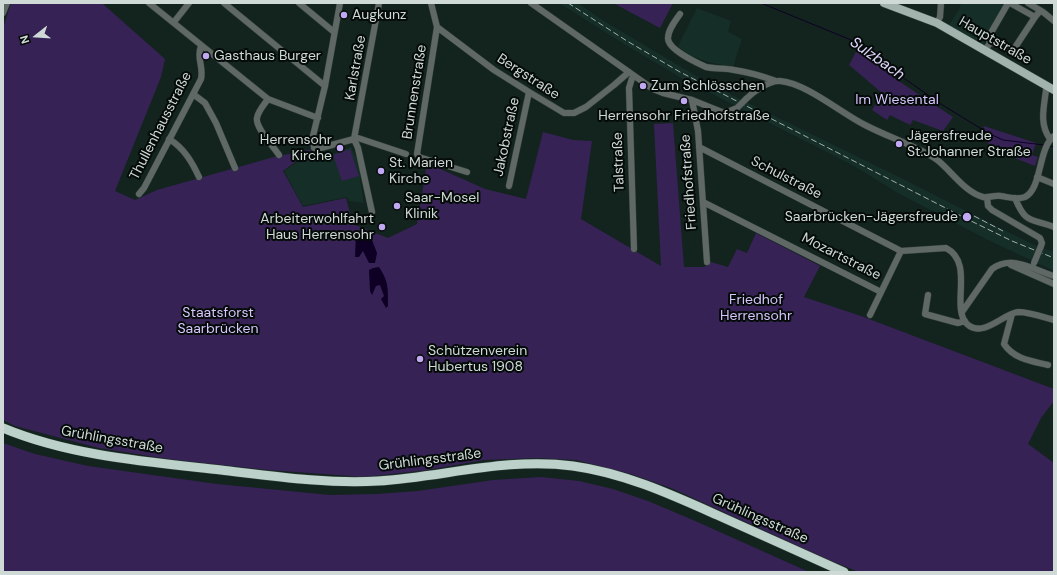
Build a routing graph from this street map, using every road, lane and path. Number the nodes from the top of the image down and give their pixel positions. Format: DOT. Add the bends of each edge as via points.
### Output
graph roads {
  1 [pos="7,3"];
  2 [pos="149,3"];
  3 [pos="189,3"];
  4 [pos="224,3"];
  5 [pos="299,3"];
  6 [pos="340,3"];
  7 [pos="380,3"];
  8 [pos="431,3"];
  9 [pos="531,3"];
  10 [pos="884,3"];
  11 [pos="940,3"];
  12 [pos="1010,3"];
  13 [pos="1028,3"];
  14 [pos="1040,12"];
  15 [pos="3,13"];
  16 [pos="680,14"];
  17 [pos="1035,17"];
  18 [pos="1054,21"];
  19 [pos="174,22"];
  20 [pos="941,25"];
  21 [pos="437,27"];
  22 [pos="334,32"];
  23 [pos="201,46"];
  24 [pos="987,46"];
  25 [pos="631,73"];
  26 [pos="776,80"];
  27 [pos="325,86"];
  28 [pos="1051,88"];
  29 [pos="529,92"];
  30 [pos="194,94"];
  31 [pos="268,99"];
  32 [pos="692,100"];
  33 [pos="318,118"];
  34 [pos="355,138"];
  35 [pos="169,139"];
  36 [pos="1050,139"];
  37 [pos="699,147"];
  38 [pos="406,154"];
  39 [pos="279,155"];
  40 [pos="235,168"];
  41 [pos="468,172"];
  42 [pos="199,177"];
  43 [pos="1037,177"];
  44 [pos="1054,184"];
  45 [pos="509,186"];
  46 [pos="139,194"];
  47 [pos="987,197"];
  48 [pos="1015,198"];
  49 [pos="703,202"];
  50 [pos="372,212"];
  51 [pos="1054,227"];
  52 [pos="634,249"];
  53 [pos="901,251"];
  54 [pos="707,262"];
  55 [pos="1006,264"];
  56 [pos="1034,265"];
  57 [pos="1054,276"];
  58 [pos="1054,284"];
  59 [pos="881,292"];
  60 [pos="928,295"];
  61 [pos="962,312"];
  62 [pos="1012,314"];
  63 [pos="870,315"];
  64 [pos="1054,320"];
  65 [pos="965,321"];
  66 [pos="1048,365"];
  67 [pos="3,428"];
  68 [pos="3,434"];
  69 [pos="829,572"];
  70 [pos="844,572"];
  1 -- 15 [label="street"];
  2 -- 19 [label="street"];
  3 -- 19 [label="street"];
  4 -- 27 [label="street"];
  5 -- 22 [label="street"];
  6 -- 22 [label="street"];
  7 -- 34 [label="street, Karlstraße"];
  8 -- 21 [label="street"];
  9 -- 25 [label="street"];
  10 -- 20 [label="main road, Hauptstraße"];
  11 -- 20 [label="street"];
  12 -- 17 [label="street"];
  12 -- 24 [label="street" via="988,38"];
  13 -- 14 [label="street"];
  14 -- 17 [label="street"];
  14 -- 18 [label="street"];
  16 -- 26 [label="street" via="668,42 685,58 708,67 757,74"];
  17 -- 24 [label="street" via="1014,49 1010,50 996,42"];
  19 -- 23 [label="street"];
  20 -- 24 [label="main road, Hauptstraße"];
  21 -- 29 [label="street, Bergstraße" via="494,70"];
  21 -- 41 [label="street, Brunnenstraße" via="417,154 419,157"];
  22 -- 27 [label="street"];
  23 -- 30 [label="street, Thullenhausstraße" via="198,53 202,73"];
  23 -- 31 [label="street"];
  24 -- 28 [label="main road, Hauptstraße"];
  25 -- 29 [label="street, Bergstraße" via="574,113 564,113"];
  25 -- 32 [label="street" via="662,93"];
  25 -- 52 [label="street, Talstraße" via="629,88"];
  26 -- 32 [label="street, bridge" via="754,91 732,111 722,112"];
  26 -- 47 [label="street" via="809,91 864,124 936,159 962,184 978,195"];
  27 -- 33 [label="street"];
  28 -- 36 [label="street" via="1046,90 1042,113 1045,130"];
  29 -- 45 [label="street, Jakobstraße"];
  30 -- 35 [label="street, Thullenhausstraße"];
  30 -- 40 [label="street" via="205,103"];
  31 -- 33 [label="street"];
  31 -- 39 [label="street" via="259,111 256,121"];
  32 -- 37 [label="street, Friedhofstraße"];
  33 -- 34 [label="street" via="313,136 314,148"];
  34 -- 38 [label="street"];
  34 -- 50 [label="street, Karlstraße"];
  35 -- 42 [label="street" via="187,154"];
  35 -- 46 [label="street, Thullenhausstraße"];
  36 -- 43 [label="street"];
  37 -- 49 [label="street, Friedhofstraße"];
  37 -- 53 [label="street, Schulstraße"];
  43 -- 44 [label="street"];
  43 -- 48 [label="street" via="1029,193 1024,197"];
  47 -- 48 [label="street"];
  47 -- 56 [label="street, bridge" via="988,206 992,210 1040,238 1042,242"];
  48 -- 51 [label="street" via="1028,219"];
  49 -- 54 [label="street, Friedhofstraße"];
  49 -- 59 [label="street, Mozartstraße"];
  53 -- 59 [label="street"];
  53 -- 61 [label="street" via="946,248 952,251 961,274"];
  55 -- 56 [label="street"];
  55 -- 58 [label="street"];
  55 -- 61 [label="street" via="992,269"];
  56 -- 57 [label="street" via="1039,271"];
  59 -- 63 [label="street"];
  60 -- 65 [label="street" via="925,314 958,323"];
  61 -- 65 [label="street"];
  62 -- 64 [label="street" via="1016,312"];
  62 -- 65 [label="street" via="998,323 983,328 972,328"];
  62 -- 66 [label="street" via="1004,344 1006,347 1018,357"];
  67 -- 70 [label="highway, Grühlingsstraße" via="35,440 116,457 325,480 405,478 506,464 579,467 642,483"];
  68 -- 69 [label="highway" via="58,452 116,463 251,480 324,486 405,484 518,470 552,470 596,476 662,497"];
}
